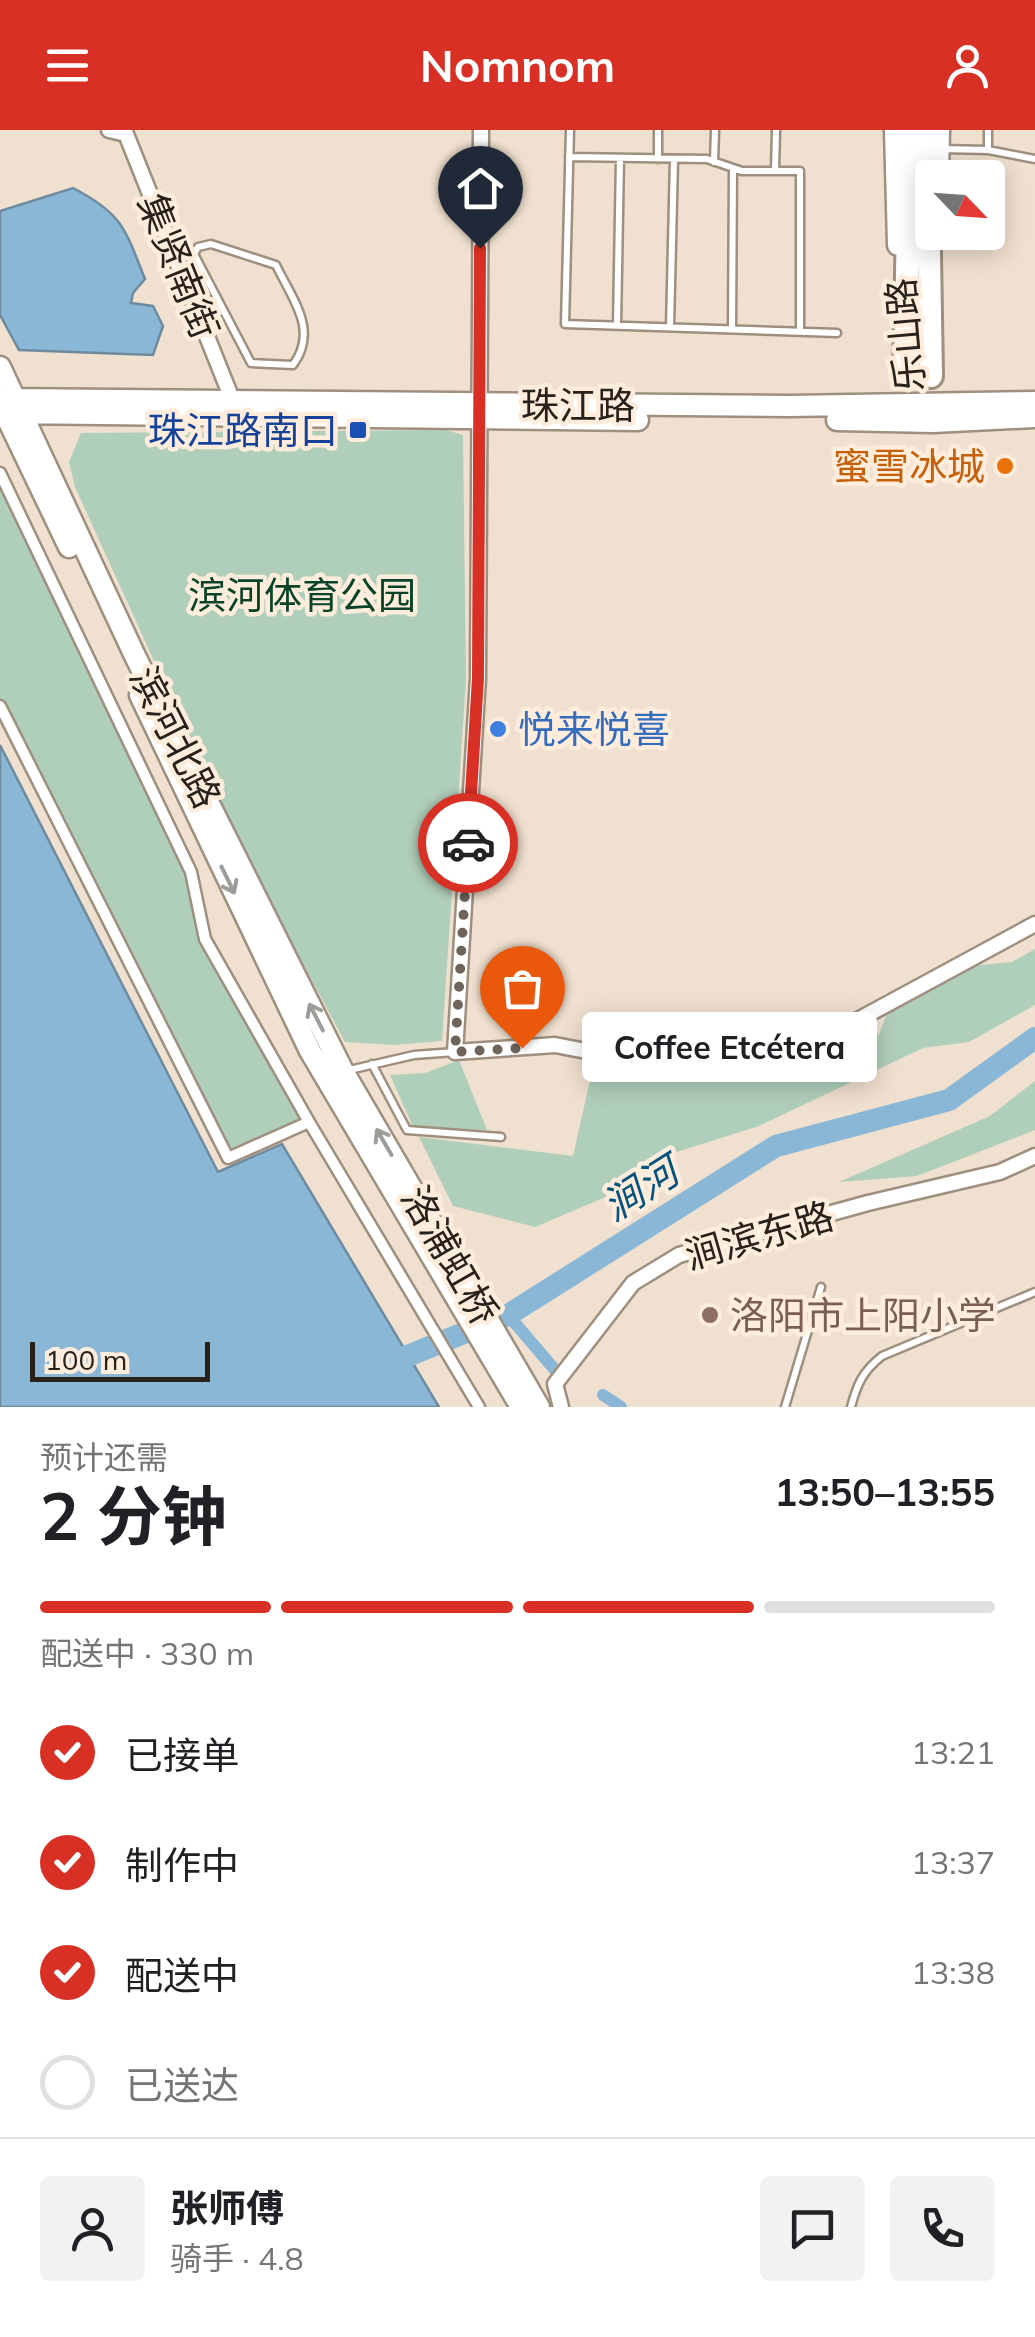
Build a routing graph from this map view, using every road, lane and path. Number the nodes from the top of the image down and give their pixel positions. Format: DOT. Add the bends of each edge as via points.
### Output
graph roads {
  1 [pos="109,130"];
  2 [pos="481,130"];
  3 [pos="570,130"];
  4 [pos="658,130"];
  5 [pos="714,130"];
  6 [pos="776,130"];
  7 [pos="894,130"];
  8 [pos="910,130"];
  9 [pos="988,130"];
  10 [pos="988,150"];
  11 [pos="930,154"];
  12 [pos="569,157"];
  13 [pos="620,158"];
  14 [pos="658,159"];
  15 [pos="674,159"];
  16 [pos="1035,160"];
  17 [pos="714,162"];
  18 [pos="732,168"];
  19 [pos="775,171"];
  20 [pos="936,250"];
  21 [pos="194,254"];
  22 [pos="178,258"];
  23 [pos="617,325"];
  24 [pos="670,327"];
  25 [pos="732,329"];
  26 [pos="800,331"];
  27 [pos="837,333"];
  28 [pos="0,367"];
  29 [pos="904,370"];
  30 [pos="932,376"];
  31 [pos="1035,402"];
  32 [pos="8,405"];
  33 [pos="235,407"];
  34 [pos="478,412"];
  35 [pos="922,413"];
  36 [pos="1035,418"];
  37 [pos="0,474"];
  38 [pos="0,706"];
  39 [pos="1035,924"];
  40 [pos="455,1052"];
  41 [pos="372,1064"];
  42 [pos="334,1075"];
  43 [pos="354,1109"];
  44 [pos="309,1122"];
  45 [pos="501,1137"];
  46 [pos="1035,1156"];
  47 [pos="820,1287"];
  48 [pos="1035,1292"];
  49 [pos="479,1407"];
  50 [pos="521,1407"];
  51 [pos="540,1407"];
  52 [pos="561,1407"];
  53 [pos="784,1407"];
  54 [pos="851,1407"];
  1 -- 22 [label="street, 集贤南街" via="126,134"];
  2 -- 34 [label="street"];
  3 -- 12 [label="lane"];
  4 -- 14 [label="lane"];
  5 -- 17 [label="lane"];
  6 -- 19 [label="lane"];
  7 -- 29 [label="main road, 乐山路"];
  8 -- 11 [label="main road"];
  9 -- 10 [label="lane"];
  10 -- 11 [label="lane"];
  10 -- 16 [label="lane"];
  11 -- 29 [label="main road"];
  11 -- 30 [label="main road"];
  12 -- 13 [label="lane"];
  12 -- 23 [label="lane" via="565,324"];
  13 -- 14 [label="lane"];
  13 -- 23 [label="lane"];
  14 -- 15 [label="lane"];
  15 -- 17 [label="lane"];
  15 -- 24 [label="lane"];
  17 -- 18 [label="lane"];
  18 -- 19 [label="lane"];
  18 -- 25 [label="lane"];
  19 -- 26 [label="lane" via="800,171"];
  20 -- 30 [label="main road, 乐山路"];
  21 -- 21 [label="lane" via="251,363 292,365 306,328 276,265 211,244"];
  21 -- 22 [label="lane"];
  22 -- 33 [label="street, 集贤南街"];
  23 -- 24 [label="lane"];
  24 -- 25 [label="lane"];
  25 -- 26 [label="lane"];
  26 -- 27 [label="lane"];
  28 -- 32 [label="main road, 滨河北路"];
  29 -- 35 [label="main road, 乐山路"];
  30 -- 35 [label="main road, 乐山路"];
  31 -- 35 [label="main road, 珠江路"];
  32 -- 33 [label="main road, 珠江路"];
  32 -- 42 [label="main road, 滨河北路"];
  33 -- 34 [label="main road, 珠江路"];
  34 -- 35 [label="main road, 珠江路"];
  34 -- 40 [label="street" via="478,678"];
  35 -- 36 [label="main road, 珠江路"];
  37 -- 44 [label="street" via="190,872 205,939"];
  38 -- 44 [label="street" via="228,1158"];
  39 -- 40 [label="street" via="856,1021 755,1054 643,1062 555,1045"];
  40 -- 41 [label="lane"];
  41 -- 42 [label="lane"];
  41 -- 45 [label="lane" via="407,1130"];
  42 -- 43 [label="main road, 滨河北路"];
  43 -- 50 [label="main road, 洛浦虹桥"];
  51 -- 43 [label="main road, 洛浦虹桥, one-way"];
  44 -- 49 [label="street"];
  46 -- 52 [label="street, 涧滨东路" via="1000,1172 679,1255 633,1283 555,1384"];
  47 -- 53 [label="lane"];
  48 -- 54 [label="lane" via="882,1356 866,1369"];
}
